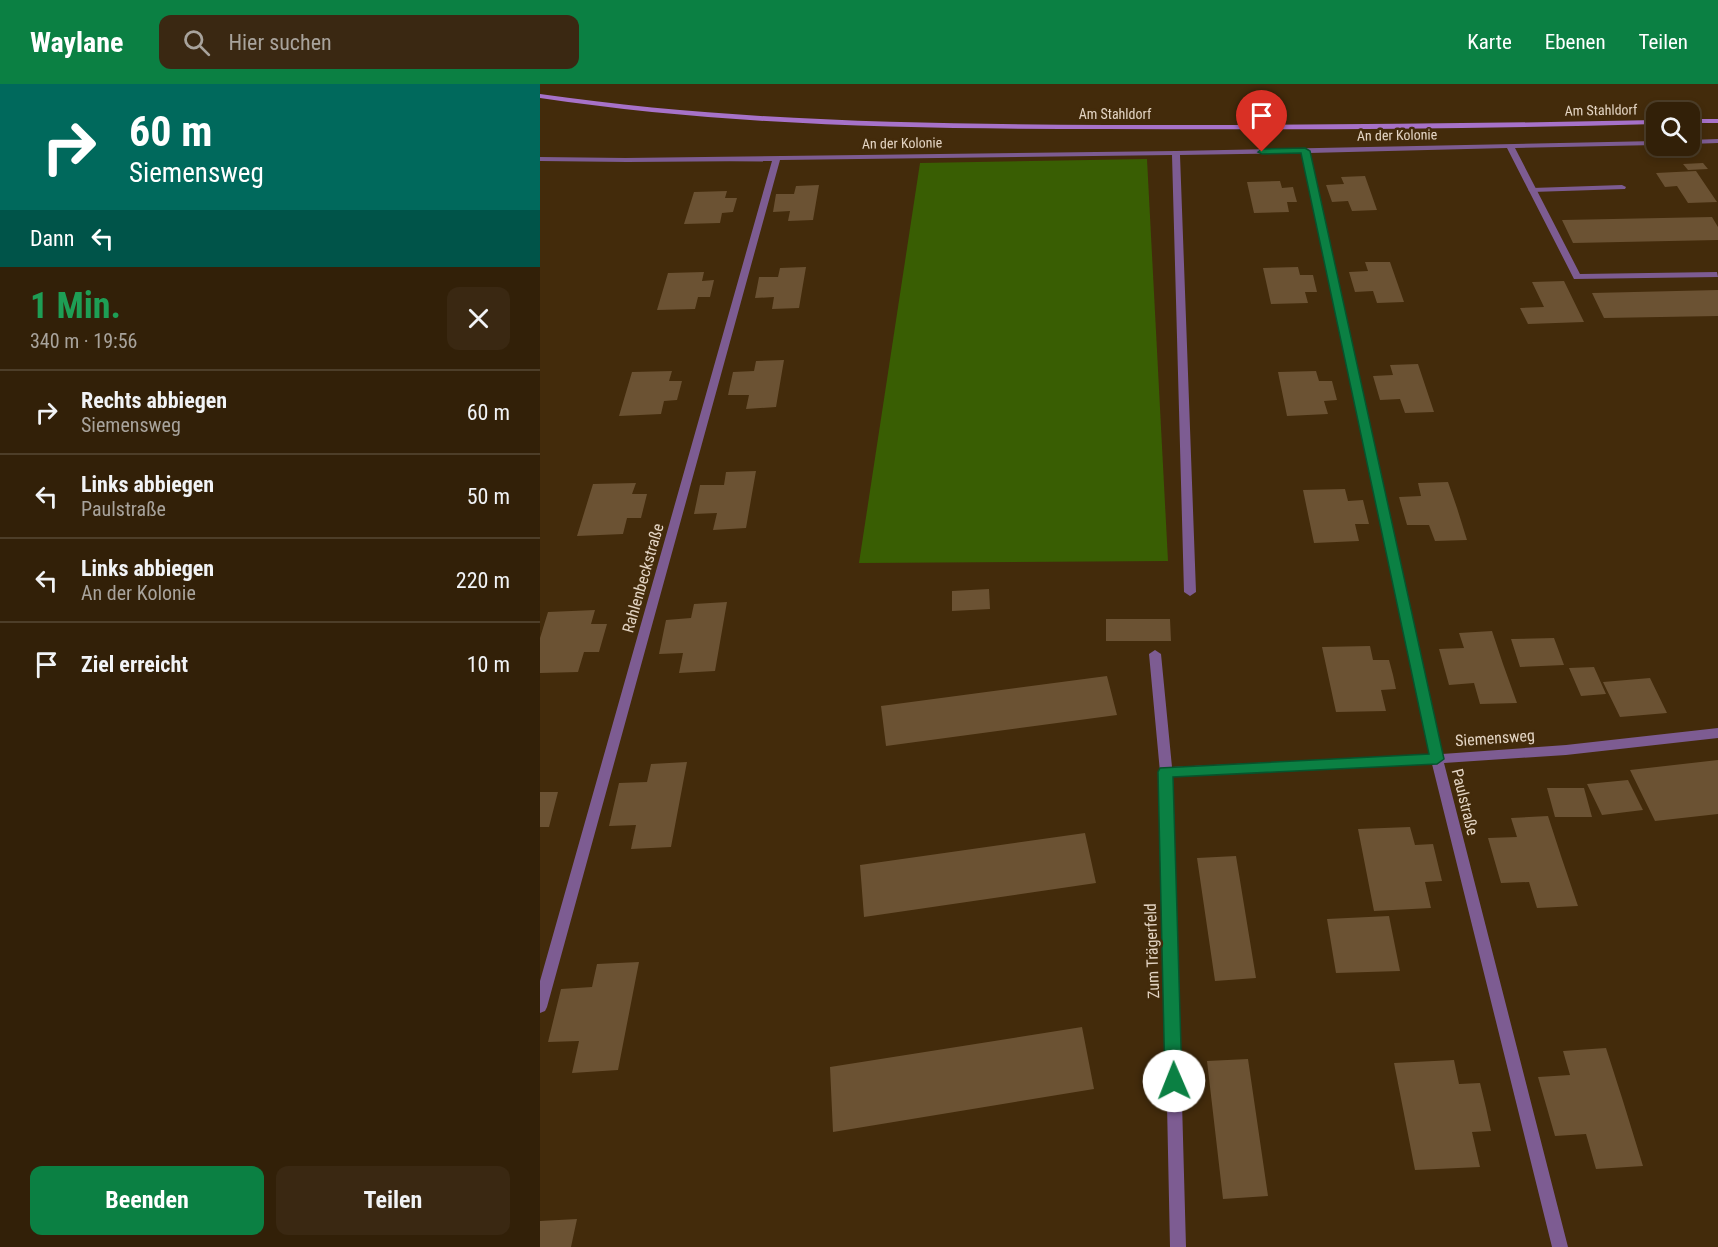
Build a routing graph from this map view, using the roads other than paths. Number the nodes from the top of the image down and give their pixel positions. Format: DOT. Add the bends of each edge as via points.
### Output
graph roads {
  1 [pos="540,96"];
  2 [pos="1718,120"];
  3 [pos="1700,121"];
  4 [pos="1646,122"];
  5 [pos="1718,141"];
  6 [pos="1700,142"];
  7 [pos="1646,143"];
  8 [pos="1510,146"];
  9 [pos="1305,151"];
  10 [pos="1176,153"];
  11 [pos="540,159"];
  12 [pos="777,159"];
  13 [pos="1622,187"];
  14 [pos="1532,190"];
  15 [pos="1717,275"];
  16 [pos="1190,592"];
  17 [pos="1155,654"];
  18 [pos="1718,733"];
  19 [pos="1437,759"];
  20 [pos="1166,772"];
  21 [pos="540,1007"];
  22 [pos="1178,1247"];
  23 [pos="1560,1247"];
  1 -- 4 [label="main road, Am Stahldorf" via="660,113 842,125 1320,127"];
  2 -- 3 [label="main road"];
  5 -- 6 [label="street"];
  7 -- 8 [label="street, An der Kolonie"];
  8 -- 9 [label="street, An der Kolonie"];
  8 -- 14 [label="street"];
  9 -- 10 [label="street, An der Kolonie"];
  9 -- 19 [label="street, Paulstraße"];
  10 -- 12 [label="street, An der Kolonie"];
  10 -- 16 [label="street"];
  11 -- 12 [label="street, An der Kolonie"];
  12 -- 21 [label="street, Rahlenbeckstraße"];
  13 -- 14 [label="street"];
  14 -- 15 [label="street" via="1577,277"];
  17 -- 20 [label="street, Zum Trägerfeld"];
  18 -- 19 [label="street, Siemensweg"];
  19 -- 20 [label="street, Siemensweg"];
  19 -- 23 [label="street, Paulstraße"];
  20 -- 22 [label="street, Zum Trägerfeld"];
}
